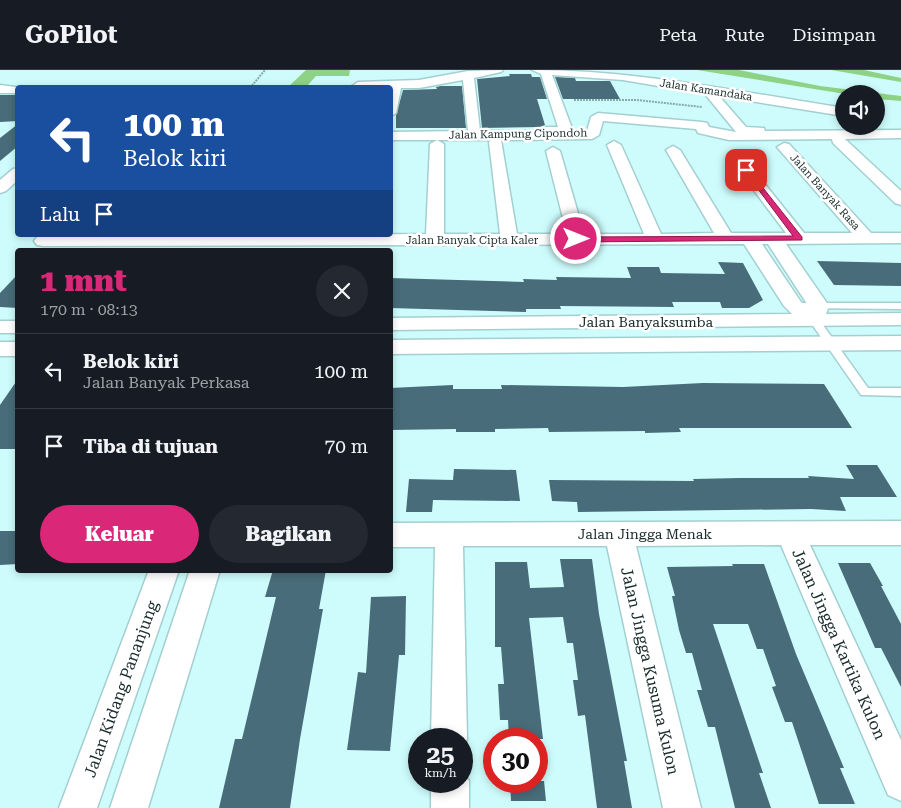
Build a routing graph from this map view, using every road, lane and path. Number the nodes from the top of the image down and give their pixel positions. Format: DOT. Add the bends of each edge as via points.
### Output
graph roads {
  1 [pos="265,70"];
  2 [pos="497,70"];
  3 [pos="538,70"];
  4 [pos="545,70"];
  5 [pos="468,74"];
  6 [pos="623,77"];
  7 [pos="252,85"];
  8 [pos="395,86"];
  9 [pos="0,89"];
  10 [pos="15,89"];
  11 [pos="708,90"];
  12 [pos="632,92"];
  13 [pos="393,97"];
  14 [pos="556,100"];
  15 [pos="724,108"];
  16 [pos="835,111"];
  17 [pos="835,127"];
  18 [pos="393,131"];
  19 [pos="474,131"];
  20 [pos="885,135"];
  21 [pos="393,136"];
  22 [pos="899,138"];
  23 [pos="838,140"];
  24 [pos="496,142"];
  25 [pos="437,144"];
  26 [pos="614,145"];
  27 [pos="784,146"];
  28 [pos="673,150"];
  29 [pos="553,151"];
  30 [pos="735,156"];
  31 [pos="15,175"];
  32 [pos="0,188"];
  33 [pos="901,200"];
  34 [pos="75,238"];
  35 [pos="147,238"];
  36 [pos="217,238"];
  37 [pos="290,238"];
  38 [pos="363,238"];
  39 [pos="799,238"];
  40 [pos="866,238"];
  41 [pos="901,238"];
  42 [pos="509,239"];
  43 [pos="576,239"];
  44 [pos="655,239"];
  45 [pos="726,239"];
  46 [pos="750,239"];
  47 [pos="774,239"];
  48 [pos="435,240"];
  49 [pos="43,241"];
  50 [pos="901,306"];
  51 [pos="816,313"];
  52 [pos="901,319"];
  53 [pos="393,324"];
  54 [pos="0,327"];
  55 [pos="15,327"];
  56 [pos="901,343"];
  57 [pos="830,344"];
  58 [pos="393,346"];
  59 [pos="0,349"];
  60 [pos="15,349"];
  61 [pos="901,392"];
  62 [pos="790,533"];
  63 [pos="901,533"];
  64 [pos="619,534"];
  65 [pos="393,535"];
  66 [pos="449,535"];
  67 [pos="163,573"];
  68 [pos="204,573"];
  69 [pos="449,728"];
  70 [pos="901,782"];
  71 [pos="450,793"];
  72 [pos="78,808"];
  73 [pos="130,808"];
  74 [pos="450,808"];
  75 [pos="682,808"];
  1 -- 7 [label="path"];
  2 -- 5 [label="street"];
  3 -- 4 [label="street, Jalan Kamandaka"];
  4 -- 6 [label="street, Jalan Kamandaka"];
  4 -- 14 [label="street"];
  5 -- 8 [label="street"];
  5 -- 19 [label="street"];
  6 -- 11 [label="street, Jalan Kamandaka"];
  6 -- 12 [label="street"];
  8 -- 13 [label="street"];
  9 -- 10 [label="street"];
  11 -- 15 [label="street"];
  11 -- 16 [label="street, Jalan Kamandaka"];
  14 -- 15 [label="path" via="637,100"];
  14 -- 19 [label="street" via="566,131"];
  15 -- 17 [label="street" via="742,131"];
  18 -- 19 [label="street"];
  20 -- 22 [label="street"];
  21 -- 22 [label="street, Jalan Kampung Cipondoh" via="592,135 598,117 702,126 703,130 729,136"];
  23 -- 33 [label="street"];
  24 -- 42 [label="street"];
  25 -- 48 [label="street"];
  26 -- 44 [label="street"];
  27 -- 40 [label="street, Jalan Banyak Rasa"];
  28 -- 45 [label="street"];
  29 -- 43 [label="street"];
  30 -- 39 [label="street"];
  31 -- 32 [label="street"];
  34 -- 35 [label="street, Jalan Banyak Cipta Kaler"];
  34 -- 49 [label="street, Jalan Banyak Cipta Kaler"];
  35 -- 36 [label="street, Jalan Banyak Cipta Kaler"];
  36 -- 37 [label="street, Jalan Banyak Cipta Kaler"];
  37 -- 38 [label="street, Jalan Banyak Cipta Kaler"];
  38 -- 48 [label="street, Jalan Banyak Cipta Kaler"];
  39 -- 40 [label="street, Jalan Banyak Cipta Kaler"];
  39 -- 47 [label="street, Jalan Banyak Cipta Kaler"];
  40 -- 41 [label="street, Jalan Banyak Cipta Kaler"];
  42 -- 43 [label="street, Jalan Banyak Cipta Kaler"];
  42 -- 48 [label="street, Jalan Banyak Cipta Kaler"];
  43 -- 44 [label="street, Jalan Banyak Cipta Kaler"];
  44 -- 45 [label="street, Jalan Banyak Cipta Kaler"];
  45 -- 46 [label="street, Jalan Banyak Cipta Kaler"];
  46 -- 47 [label="street, Jalan Banyak Cipta Kaler"];
  46 -- 51 [label="street" via="794,306"];
  47 -- 51 [label="street"];
  50 -- 51 [label="lane"];
  51 -- 52 [label="street, Jalan Banyaksumba"];
  51 -- 53 [label="street, Jalan Banyaksumba"];
  51 -- 57 [label="lane"];
  54 -- 55 [label="street"];
  56 -- 57 [label="street, Jalan Banyaksumba"];
  57 -- 58 [label="street, Jalan Banyaksumba"];
  57 -- 61 [label="lane" via="865,392"];
  59 -- 60 [label="street"];
  62 -- 63 [label="street, Jalan Jingga Menak"];
  62 -- 64 [label="street, Jalan Jingga Menak"];
  62 -- 70 [label="street, Jalan Jingga Kartika Kulon"];
  64 -- 66 [label="street, Jalan Jingga Menak"];
  64 -- 75 [label="street, Jalan Jingga Kusuma Kulon"];
  65 -- 66 [label="street, Jalan Jingga Menak"];
  66 -- 69 [label="street"];
  67 -- 72 [label="street, Jalan Kidang Pananjung"];
  68 -- 73 [label="street"];
  71 -- 74 [label="street"];
}
